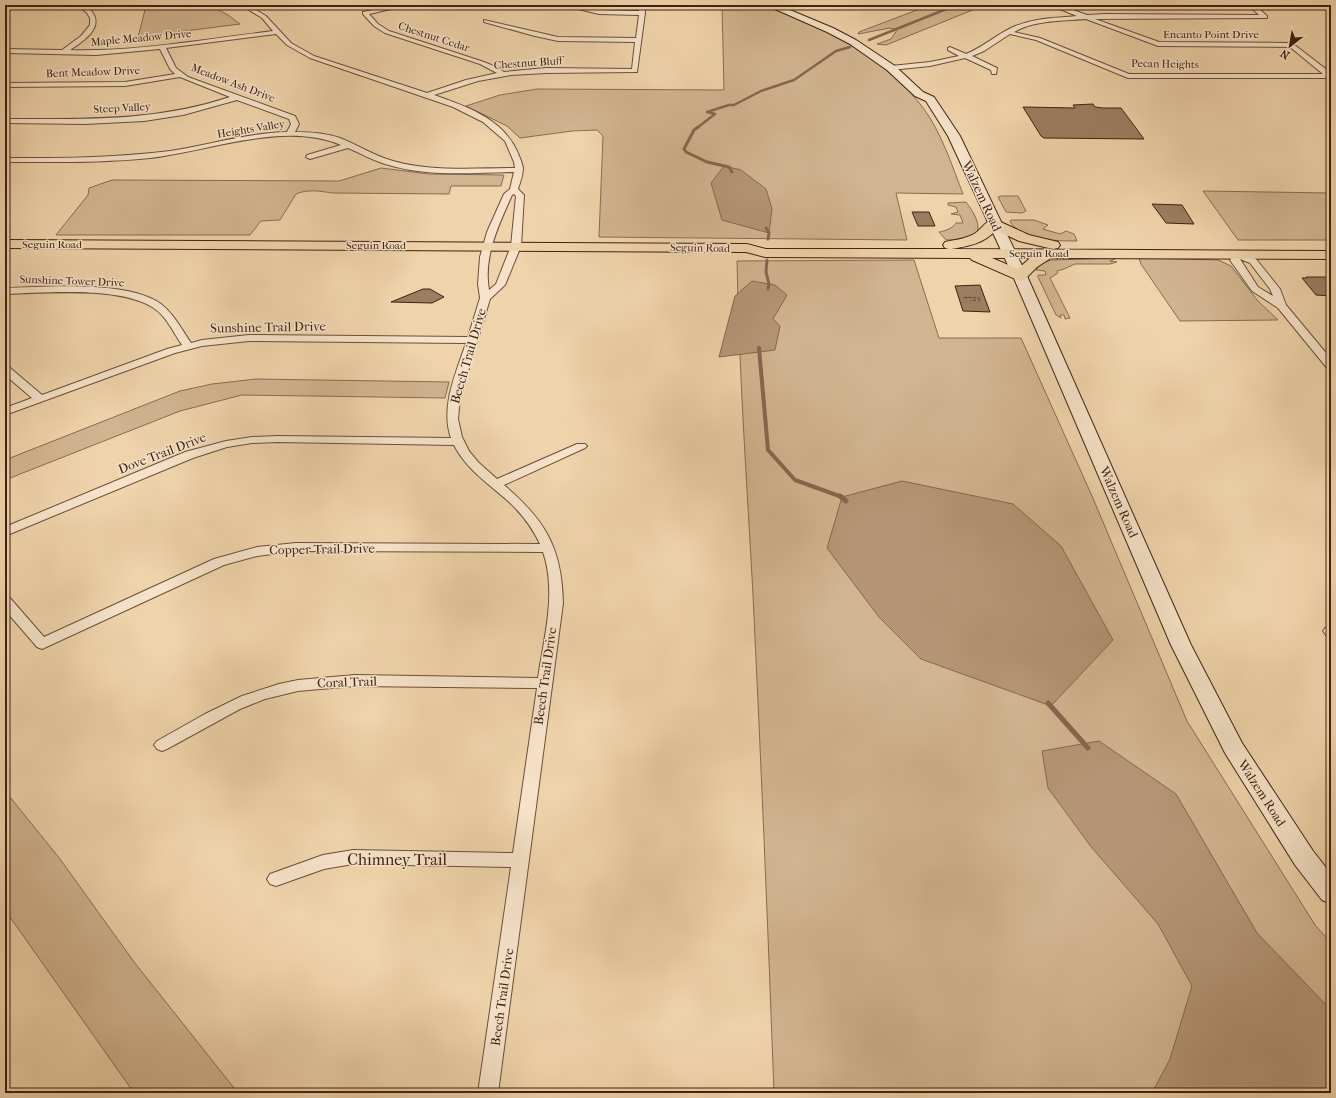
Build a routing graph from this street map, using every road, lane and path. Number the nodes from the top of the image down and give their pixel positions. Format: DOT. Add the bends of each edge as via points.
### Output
graph roads {
  1 [pos="80,5"];
  2 [pos="256,5"];
  3 [pos="406,5"];
  4 [pos="565,5"];
  5 [pos="641,5"];
  6 [pos="770,5"];
  7 [pos="1053,5"];
  8 [pos="1251,5"];
  9 [pos="1325,5"];
  10 [pos="246,6"];
  11 [pos="787,6"];
  12 [pos="1331,7"];
  13 [pos="642,13"];
  14 [pos="1084,17"];
  15 [pos="486,21"];
  16 [pos="278,32"];
  17 [pos="1008,32"];
  18 [pos="638,40"];
  19 [pos="162,47"];
  20 [pos="950,49"];
  21 [pos="5,51"];
  22 [pos="62,53"];
  23 [pos="967,56"];
  24 [pos="902,67"];
  25 [pos="891,68"];
  26 [pos="994,73"];
  27 [pos="502,74"];
  28 [pos="181,75"];
  29 [pos="1330,76"];
  30 [pos="917,79"];
  31 [pos="5,85"];
  32 [pos="925,86"];
  33 [pos="426,96"];
  34 [pos="238,97"];
  35 [pos="930,99"];
  36 [pos="5,121"];
  37 [pos="15,121"];
  38 [pos="5,130"];
  39 [pos="290,134"];
  40 [pos="348,145"];
  41 [pos="310,157"];
  42 [pos="5,160"];
  43 [pos="519,170"];
  44 [pos="514,190"];
  45 [pos="994,223"];
  46 [pos="5,244"];
  47 [pos="485,246"];
  48 [pos="516,246"];
  49 [pos="942,246"];
  50 [pos="1188,247"];
  51 [pos="1273,247"];
  52 [pos="1331,247"];
  53 [pos="747,248"];
  54 [pos="1006,249"];
  55 [pos="1052,249"];
  56 [pos="965,254"];
  57 [pos="1238,255"];
  58 [pos="1331,255"];
  59 [pos="1020,276"];
  60 [pos="5,291"];
  61 [pos="484,298"];
  62 [pos="1281,306"];
  63 [pos="472,340"];
  64 [pos="188,346"];
  65 [pos="1331,366"];
  66 [pos="5,369"];
  67 [pos="40,399"];
  68 [pos="5,412"];
  69 [pos="458,442"];
  70 [pos="581,446"];
  71 [pos="495,484"];
  72 [pos="5,532"];
  73 [pos="549,548"];
  74 [pos="5,601"];
  75 [pos="544,684"];
  76 [pos="162,745"];
  77 [pos="521,860"];
  78 [pos="276,880"];
  79 [pos="1331,893"];
  80 [pos="488,1093"];
  1 -- 22 [label="street" via="93,16 93,25 86,36"];
  2 -- 10 [label="street"];
  3 -- 27 [label="street, Chestnut Cedar" via="364,13 387,32 482,63"];
  4 -- 13 [label="street" via="599,12"];
  5 -- 13 [label="street"];
  6 -- 25 [label="street, Walzem Road" via="836,33"];
  7 -- 14 [label="street, Encanto Point Drive"];
  8 -- 14 [label="street" via="1265,17"];
  9 -- 12 [label="street"];
  10 -- 16 [label="street" via="264,17"];
  11 -- 24 [label="street" via="842,30"];
  13 -- 18 [label="street"];
  14 -- 17 [label="street, Encanto Point Drive" via="1035,22"];
  14 -- 29 [label="street, Encanto Point Drive" via="1158,44 1292,45"];
  15 -- 18 [label="street" via="558,39"];
  16 -- 19 [label="street, Maple Meadow Drive"];
  16 -- 33 [label="street" via="289,44 312,57"];
  17 -- 23 [label="street, Encanto Point Drive" via="982,50"];
  17 -- 29 [label="street, Pecan Heights" via="1038,39 1128,76"];
  18 -- 27 [label="street, Chestnut Bluff" via="635,71 548,70"];
  19 -- 22 [label="street, Maple Meadow Drive" via="96,53"];
  19 -- 28 [label="street, Meadow Ash Drive" via="170,64"];
  20 -- 23 [label="street"];
  21 -- 22 [label="street, Maple Meadow Drive"];
  23 -- 24 [label="street, Encanto Point Drive"];
  23 -- 26 [label="street" via="995,69"];
  24 -- 25 [label="street, Encanto Point Drive"];
  24 -- 30 [label="street"];
  25 -- 35 [label="street, Walzem Road" via="919,94"];
  27 -- 33 [label="street, Chestnut Bluff" via="470,81"];
  28 -- 31 [label="street, Bent Meadow Drive" via="125,84"];
  28 -- 34 [label="street, Meadow Ash Drive"];
  32 -- 35 [label="street, Walzem Road" via="933,94"];
  33 -- 43 [label="street" via="456,105 486,120 508,140"];
  34 -- 37 [label="street, Steep Valley" via="196,110 144,119"];
  34 -- 39 [label="street, Meadow Ash Drive" via="292,118 295,124"];
  35 -- 45 [label="street, Walzem Road" via="954,136"];
  36 -- 37 [label="street, Steep Valley"];
  37 -- 38 [label="street"];
  39 -- 40 [label="street, Heights Valley" via="323,136"];
  39 -- 42 [label="street, Heights Valley" via="260,136 192,150 125,158"];
  40 -- 41 [label="street"];
  40 -- 43 [label="street, Heights Valley" via="381,160 408,167 436,170"];
  43 -- 44 [label="street, Beech Trail Drive"];
  44 -- 47 [label="street, Beech Trail Drive" via="508,194"];
  44 -- 48 [label="street, Beech Trail Drive" via="520,195"];
  45 -- 49 [label="main road" via="977,239"];
  45 -- 54 [label="street, Walzem Road"];
  45 -- 55 [label="main road"];
  46 -- 47 [label="main road, Seguin Road"];
  47 -- 48 [label="main road, Seguin Road"];
  47 -- 61 [label="street, Beech Trail Drive" via="482,283"];
  48 -- 53 [label="main road, Seguin Road"];
  48 -- 61 [label="street, Beech Trail Drive" via="500,284"];
  49 -- 53 [label="main road, Seguin Road" via="763,245"];
  49 -- 54 [label="main road, Seguin Road"];
  50 -- 51 [label="main road, Seguin Road"];
  50 -- 55 [label="main road, Seguin Road"];
  50 -- 57 [label="main road"];
  51 -- 52 [label="main road, Seguin Road"];
  51 -- 57 [label="main road" via="1242,252"];
  53 -- 56 [label="main road, Seguin Road" via="765,252"];
  54 -- 55 [label="main road, Seguin Road"];
  54 -- 56 [label="main road, Seguin Road"];
  54 -- 59 [label="street, Walzem Road"];
  55 -- 57 [label="main road, Seguin Road"];
  55 -- 59 [label="main road"];
  56 -- 59 [label="main road" via="988,261"];
  57 -- 58 [label="main road, Seguin Road"];
  57 -- 62 [label="street" via="1253,261 1275,289"];
  57 -- 62 [label="street" via="1235,260 1255,289"];
  59 -- 79 [label="street, Walzem Road" via="1184,651 1233,747 1304,858"];
  60 -- 64 [label="street, Sunshine Tower Drive" via="111,292 138,297 161,309"];
  61 -- 63 [label="street, Beech Trail Drive"];
  62 -- 65 [label="street"];
  63 -- 64 [label="street, Sunshine Trail Drive" via="249,338"];
  63 -- 69 [label="street, Beech Trail Drive" via="452,410"];
  64 -- 67 [label="street, Sunshine Trail Drive"];
  66 -- 67 [label="street"];
  67 -- 68 [label="street, Sunshine Trail Drive"];
  69 -- 71 [label="street, Beech Trail Drive" via="472,464"];
  69 -- 72 [label="street, Dove Trail Drive" via="277,439 226,444 189,455"];
  70 -- 71 [label="street"];
  71 -- 73 [label="street, Beech Trail Drive" via="527,513"];
  73 -- 74 [label="street, Copper Trail Drive" via="270,548 244,553 219,562 42,644"];
  73 -- 75 [label="street, Beech Trail Drive" via="557,583"];
  75 -- 76 [label="street, Coral Trail" via="352,680 315,682 278,690 242,702"];
  75 -- 77 [label="street, Beech Trail Drive"];
  77 -- 78 [label="street, Chimney Trail" via="353,857 323,862"];
  77 -- 80 [label="street, Beech Trail Drive"];
}
